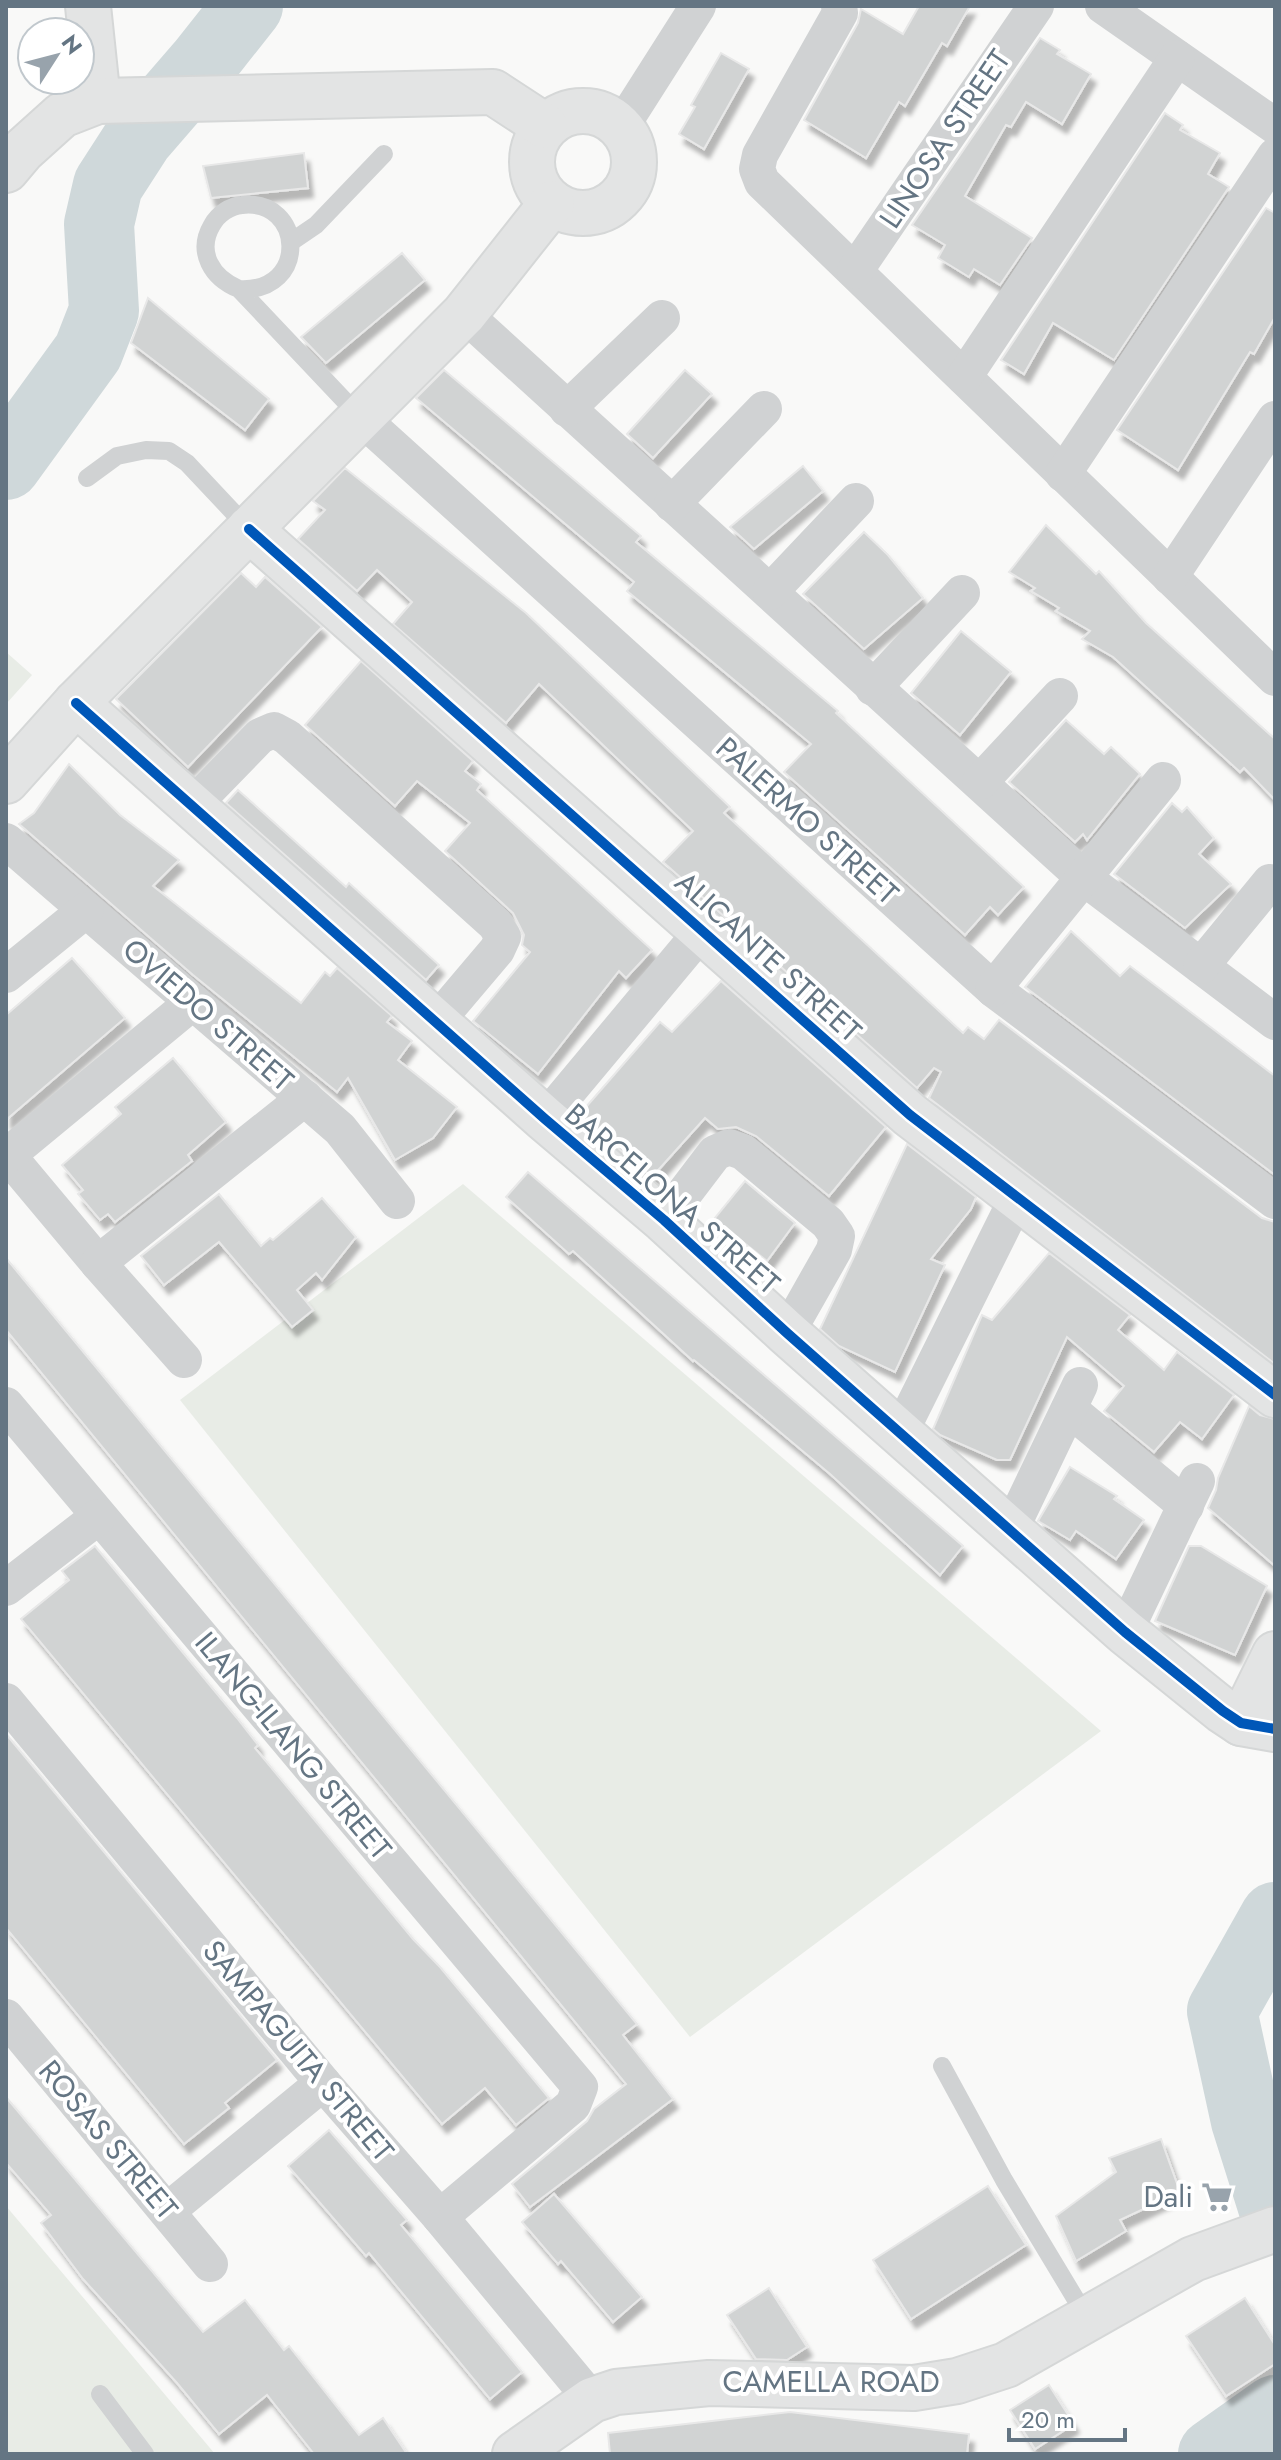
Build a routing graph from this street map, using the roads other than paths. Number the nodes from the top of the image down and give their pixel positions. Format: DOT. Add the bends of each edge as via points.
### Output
graph roads {
  1 [pos="88,6"];
  2 [pos="698,6"];
  3 [pos="839,6"];
  4 [pos="1036,6"];
  5 [pos="1103,6"];
  6 [pos="1177,58"];
  7 [pos="118,101"];
  8 [pos="545,126"];
  9 [pos="1275,126"];
  10 [pos="621,127"];
  11 [pos="11,154"];
  12 [pos="384,154"];
  13 [pos="1275,156"];
  14 [pos="552,203"];
  15 [pos="291,242"];
  16 [pos="855,271"];
  17 [pos="239,289"];
  18 [pos="464,314"];
  19 [pos="662,318"];
  20 [pos="964,377"];
  21 [pos="567,409"];
  22 [pos="764,409"];
  23 [pos="360,417"];
  24 [pos="1275,419"];
  25 [pos="1063,474"];
  26 [pos="87,478"];
  27 [pos="856,501"];
  28 [pos="672,504"];
  29 [pos="249,529"];
  30 [pos="1170,577"];
  31 [pos="770,592"];
  32 [pos="962,593"];
  33 [pos="1273,673"];
  34 [pos="873,688"];
  35 [pos="1060,696"];
  36 [pos="76,703"];
  37 [pos="1163,780"];
  38 [pos="6,781"];
  39 [pos="980,782"];
  40 [pos="192,806"];
  41 [pos="6,841"];
  42 [pos="1084,878"];
  43 [pos="1270,882"];
  44 [pos="86,910"];
  45 [pos="702,931"];
  46 [pos="1201,966"];
  47 [pos="6,975"];
  48 [pos="993,989"];
  49 [pos="193,1002"];
  50 [pos="436,1022"];
  51 [pos="1275,1022"];
  52 [pos="305,1098"];
  53 [pos="545,1119"];
  54 [pos="7,1154"];
  55 [pos="1017,1198"];
  56 [pos="397,1201"];
  57 [pos="1275,1201"];
  58 [pos="664,1220"];
  59 [pos="98,1263"];
  60 [pos="787,1333"];
  61 [pos="184,1360"];
  62 [pos="1275,1395"];
  63 [pos="6,1405"];
  64 [pos="900,1433"];
  65 [pos="98,1517"];
  66 [pos="1010,1531"];
  67 [pos="6,1588"];
  68 [pos="1125,1632"];
  69 [pos="1275,1654"];
  70 [pos="6,1701"];
  71 [pos="1258,1726"];
  72 [pos="6,2017"];
  73 [pos="942,2066"];
  74 [pos="323,2083"];
  75 [pos="167,2211"];
  76 [pos="440,2217"];
  77 [pos="1260,2234"];
  78 [pos="210,2264"];
  79 [pos="1087,2318"];
  80 [pos="100,2394"];
  81 [pos="592,2400"];
  82 [pos="145,2454"];
  83 [pos="515,2454"];
  1 -- 7 [label="street"];
  2 -- 10 [label="street"];
  3 -- 16 [label="street" via="840,13 757,169 762,182"];
  4 -- 16 [label="street, LINOSA STREET"];
  5 -- 6 [label="street"];
  6 -- 9 [label="street"];
  6 -- 20 [label="street"];
  7 -- 8 [label="street" via="493,92"];
  7 -- 11 [label="street" via="62,115"];
  8 -- 10 [label="street" via="559,116 592,111"];
  8 -- 14 [label="street" via="536,141 533,174"];
  10 -- 14 [label="street" via="635,158 633,174 616,202 584,213"];
  12 -- 15 [label="lane" via="316,225"];
  13 -- 25 [label="street"];
  14 -- 18 [label="street"];
  15 -- 17 [label="lane" via="287,265 271,284"];
  15 -- 17 [label="lane" via="286,226 266,208 252,204 226,210 215,220 205,247 215,274"];
  16 -- 20 [label="street"];
  17 -- 23 [label="lane"];
  18 -- 21 [label="street"];
  18 -- 23 [label="street"];
  19 -- 21 [label="street"];
  20 -- 25 [label="street"];
  21 -- 28 [label="street"];
  22 -- 28 [label="street"];
  23 -- 29 [label="street"];
  23 -- 48 [label="street, PALERMO STREET"];
  24 -- 30 [label="street"];
  25 -- 30 [label="street"];
  26 -- 29 [label="lane" via="117,456 169,451"];
  27 -- 31 [label="street"];
  28 -- 31 [label="street"];
  29 -- 36 [label="street"];
  29 -- 45 [label="street, ALICANTE STREET"];
  30 -- 33 [label="street"];
  31 -- 34 [label="street"];
  32 -- 34 [label="street"];
  34 -- 39 [label="street"];
  35 -- 39 [label="street"];
  36 -- 38 [label="street"];
  36 -- 40 [label="street, BARCELONA STREET"];
  37 -- 42 [label="street"];
  39 -- 42 [label="street"];
  40 -- 50 [label="street, BARCELONA STREET"];
  40 -- 50 [label="street" via="260,736 274,730 287,737 495,924 503,937"];
  41 -- 44 [label="street, OVIEDO STREET"];
  42 -- 46 [label="street"];
  42 -- 48 [label="street"];
  43 -- 46 [label="street"];
  44 -- 47 [label="street"];
  44 -- 49 [label="street, OVIEDO STREET"];
  45 -- 53 [label="street"];
  45 -- 55 [label="street, ALICANTE STREET" via="910,1115"];
  46 -- 51 [label="street"];
  48 -- 57 [label="street, PALERMO STREET"];
  49 -- 52 [label="street, OVIEDO STREET"];
  49 -- 54 [label="street"];
  50 -- 53 [label="street, BARCELONA STREET"];
  52 -- 56 [label="street, OVIEDO STREET" via="340,1129"];
  52 -- 59 [label="street"];
  53 -- 58 [label="street, BARCELONA STREET"];
  54 -- 59 [label="street"];
  55 -- 62 [label="street, ALICANTE STREET"];
  55 -- 64 [label="street"];
  58 -- 60 [label="street, BARCELONA STREET"];
  58 -- 60 [label="street" via="715,1153 729,1147 743,1152 828,1223 837,1236 834,1250"];
  59 -- 61 [label="street"];
  60 -- 64 [label="street, BARCELONA STREET"];
  63 -- 65 [label="street, ILANG-ILANG STREET"];
  64 -- 66 [label="street, BARCELONA STREET"];
  65 -- 67 [label="street"];
  65 -- 76 [label="street, ILANG-ILANG STREET" via="580,2087 573,2105"];
  66 -- 68 [label="street, BARCELONA STREET"];
  66 -- 68 [label="street" via="1075,1397 1192,1494"];
  68 -- 71 [label="street, BARCELONA STREET" via="1223,1711"];
  69 -- 71 [label="street"];
  70 -- 74 [label="street, SAMPAGUITA STREET"];
  72 -- 75 [label="street, ROSAS STREET"];
  73 -- 79 [label="lane"];
  74 -- 75 [label="street"];
  74 -- 76 [label="street, SAMPAGUITA STREET"];
  75 -- 78 [label="street, ROSAS STREET"];
  76 -- 81 [label="street, SAMPAGUITA STREET"];
  77 -- 79 [label="street, CAMELLA ROAD" via="1193,2259"];
  79 -- 81 [label="street, CAMELLA ROAD" via="1006,2365 957,2381 914,2388 709,2383 616,2392"];
  80 -- 82 [label="lane"];
  81 -- 83 [label="street, CAMELLA ROAD"];
}
